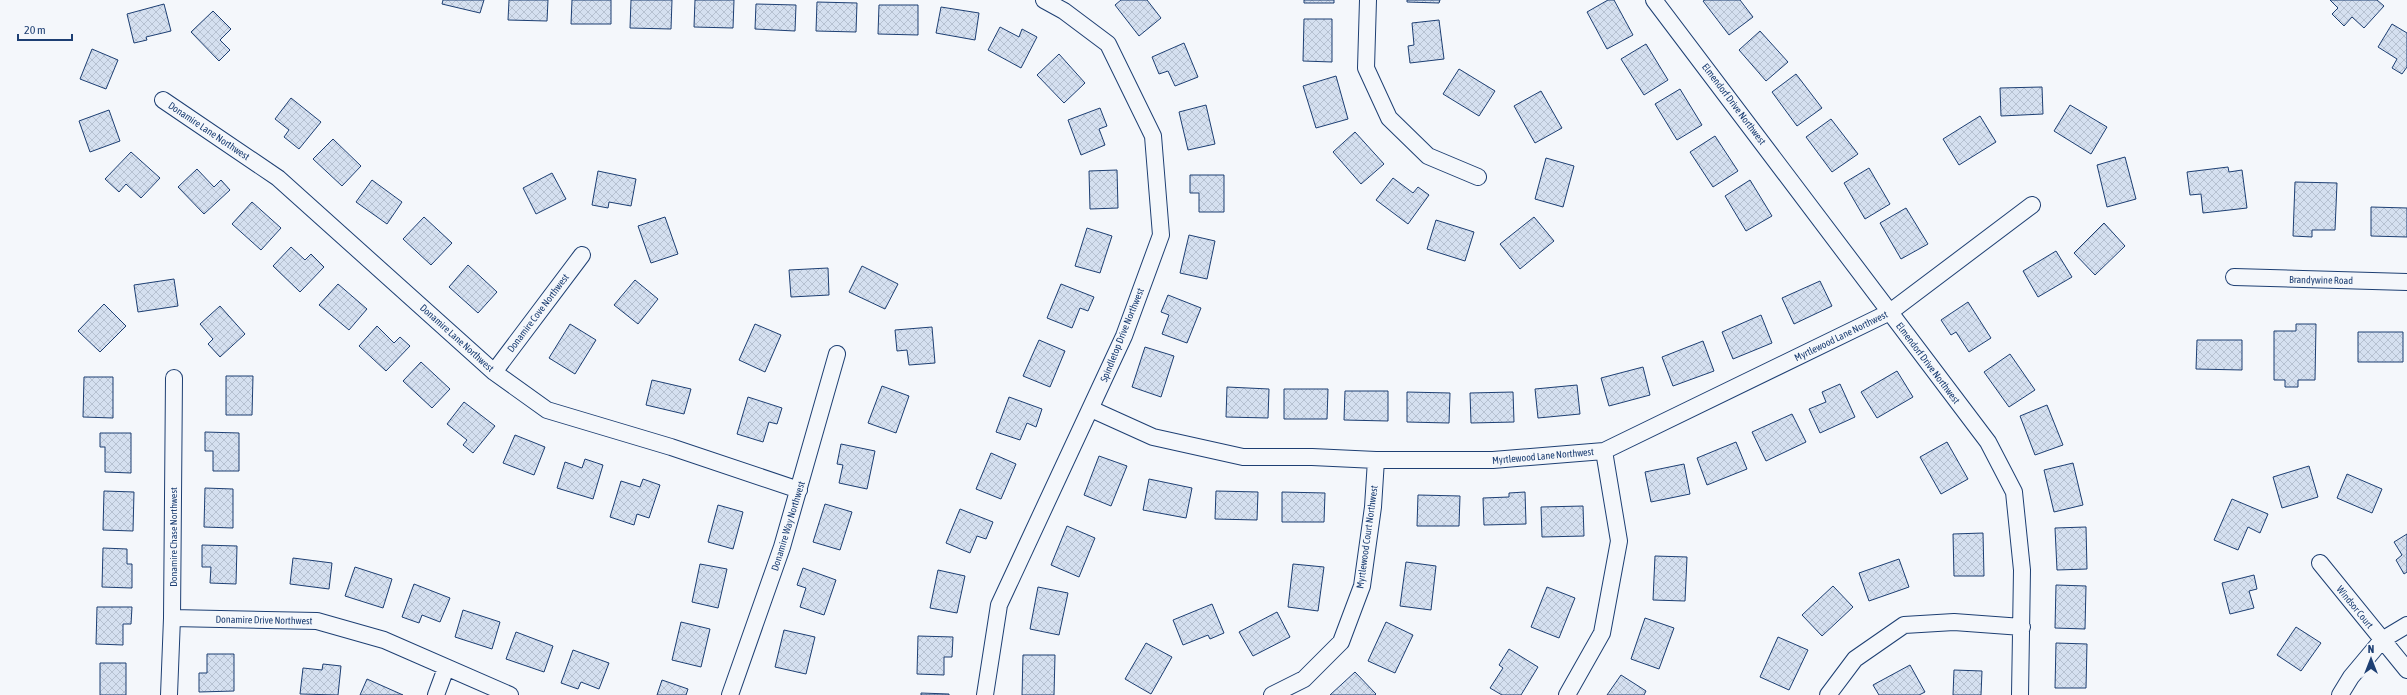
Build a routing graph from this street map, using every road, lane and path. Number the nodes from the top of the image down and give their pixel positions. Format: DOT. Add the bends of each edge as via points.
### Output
graph roads {
  1 [pos="1044,0"];
  2 [pos="1368,0"];
  3 [pos="1654,0"];
  4 [pos="163,100"];
  5 [pos="1478,177"];
  6 [pos="2032,204"];
  7 [pos="582,255"];
  8 [pos="2234,277"];
  9 [pos="2407,282"];
  10 [pos="1890,312"];
  11 [pos="837,354"];
  12 [pos="494,372"];
  13 [pos="174,378"];
  14 [pos="1091,409"];
  15 [pos="1604,451"];
  16 [pos="1376,460"];
  17 [pos="799,490"];
  18 [pos="2320,563"];
  19 [pos="172,618"];
  20 [pos="2407,625"];
  21 [pos="2022,627"];
  22 [pos="2382,640"];
  23 [pos="446,668"];
  24 [pos="2407,670"];
  25 [pos="170,695"];
  26 [pos="436,695"];
  27 [pos="510,695"];
  28 [pos="730,695"];
  29 [pos="984,695"];
  30 [pos="1272,695"];
  31 [pos="1568,695"];
  32 [pos="1828,695"];
  33 [pos="2020,695"];
  34 [pos="2340,695"];
  1 -- 14 [label="street, Spindletop Drive Northwest" via="1064,11 1108,44 1153,136 1161,235 1124,336"];
  2 -- 5 [label="street" via="1366,68 1389,118 1428,156"];
  3 -- 10 [label="street, Elmendorf Drive Northwest"];
  4 -- 12 [label="street, Donamire Lane Northwest" via="278,178"];
  6 -- 10 [label="street, Myrtlewood Lane Northwest"];
  7 -- 12 [label="street, Donamire Cove Northwest"];
  8 -- 9 [label="street, Brandywine Road"];
  10 -- 15 [label="street, Myrtlewood Lane Northwest"];
  10 -- 21 [label="street, Elmendorf Drive Northwest" via="1988,442 2014,492 2022,570"];
  11 -- 17 [label="street, Donamire Way Northwest"];
  12 -- 17 [label="street, Donamire Lane Northwest" via="547,410 671,447"];
  13 -- 19 [label="street, Donamire Chase Northwest"];
  14 -- 16 [label="street, Myrtlewood Lane Northwest" via="1153,436 1242,456 1312,456"];
  14 -- 29 [label="street, Spindletop Drive Northwest" via="999,605"];
  15 -- 16 [label="street, Myrtlewood Lane Northwest" via="1493,460"];
  15 -- 31 [label="street" via="1619,541 1602,633"];
  16 -- 30 [label="street, Myrtlewood Court Northwest" via="1373,507 1362,586 1341,642 1304,679"];
  17 -- 28 [label="street, Donamire Way Northwest" via="782,548"];
  18 -- 22 [label="street, Windsor Court"];
  19 -- 23 [label="street, Donamire Drive Northwest" via="318,621 384,640"];
  19 -- 25 [label="street, Donamire Chase Northwest"];
  20 -- 22 [label="street"];
  21 -- 32 [label="street" via="1954,622 1904,625 1855,659"];
  21 -- 33 [label="street, Elmendorf Drive Northwest"];
  22 -- 24 [label="street, Windsor Court"];
  22 -- 34 [label="street" via="2351,677"];
  23 -- 26 [label="street"];
  23 -- 27 [label="street, Donamire Drive Northwest"];
}
